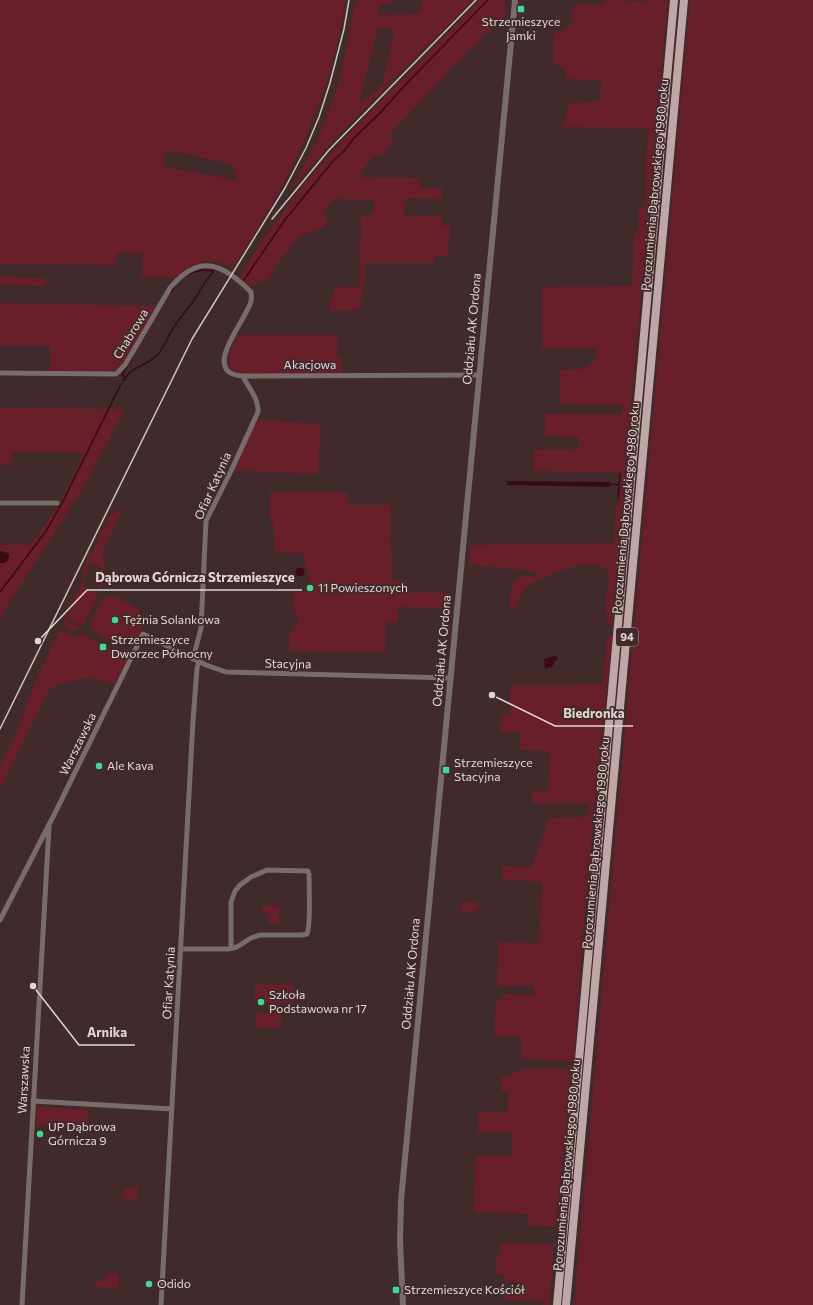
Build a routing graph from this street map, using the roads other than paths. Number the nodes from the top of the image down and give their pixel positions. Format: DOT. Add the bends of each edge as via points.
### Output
graph roads {
  1 [pos="515,0"];
  2 [pos="674,0"];
  3 [pos="684,0"];
  4 [pos="251,292"];
  5 [pos="0,373"];
  6 [pos="479,375"];
  7 [pos="243,376"];
  8 [pos="0,503"];
  9 [pos="57,503"];
  10 [pos="139,643"];
  11 [pos="194,659"];
  12 [pos="199,662"];
  13 [pos="450,678"];
  14 [pos="49,824"];
  15 [pos="41,855"];
  16 [pos="0,920"];
  17 [pos="181,948"];
  18 [pos="231,948"];
  19 [pos="33,1101"];
  20 [pos="172,1109"];
  21 [pos="22,1305"];
  22 [pos="161,1305"];
  23 [pos="403,1305"];
  24 [pos="557,1305"];
  25 [pos="566,1305"];
  1 -- 6 [label="street, Oddziału AK Ordona"];
  2 -- 24 [label="main road, Porozumienia Dąbrowskiego 1980 roku / 94"];
  3 -- 25 [label="main road, Porozumienia Dąbrowskiego 1980 roku / 94"];
  4 -- 5 [label="street, Chabrowa" via="238,280 216,267 208,265 194,268 181,275 170,288 125,365 116,374"];
  4 -- 7 [label="street, Akacjowa" via="251,302 224,356 228,371"];
  6 -- 7 [label="street, Akacjowa"];
  6 -- 13 [label="street, Oddziału AK Ordona"];
  7 -- 11 [label="street, Ofiar Katynia" via="258,407 256,418 206,521 201,628"];
  8 -- 9 [label="street"];
  10 -- 11 [label="street, Stacyjna" via="143,634"];
  10 -- 14 [label="street, Warszawska"];
  11 -- 12 [label="street, Stacyjna"];
  12 -- 13 [label="street, Stacyjna" via="219,670 238,673"];
  12 -- 17 [label="street, Ofiar Katynia"];
  13 -- 23 [label="street, Oddziału AK Ordona" via="401,1200"];
  14 -- 15 [label="street, Warszawska"];
  14 -- 15 [label="street"];
  15 -- 16 [label="street"];
  15 -- 19 [label="street, Warszawska"];
  17 -- 18 [label="street"];
  17 -- 20 [label="street, Ofiar Katynia"];
  18 -- 18 [label="street" via="260,936 307,934 308,871 267,870 240,885 231,902"];
  19 -- 20 [label="street"];
  19 -- 21 [label="street, Warszawska"];
  20 -- 22 [label="street, Ofiar Katynia"];
}
